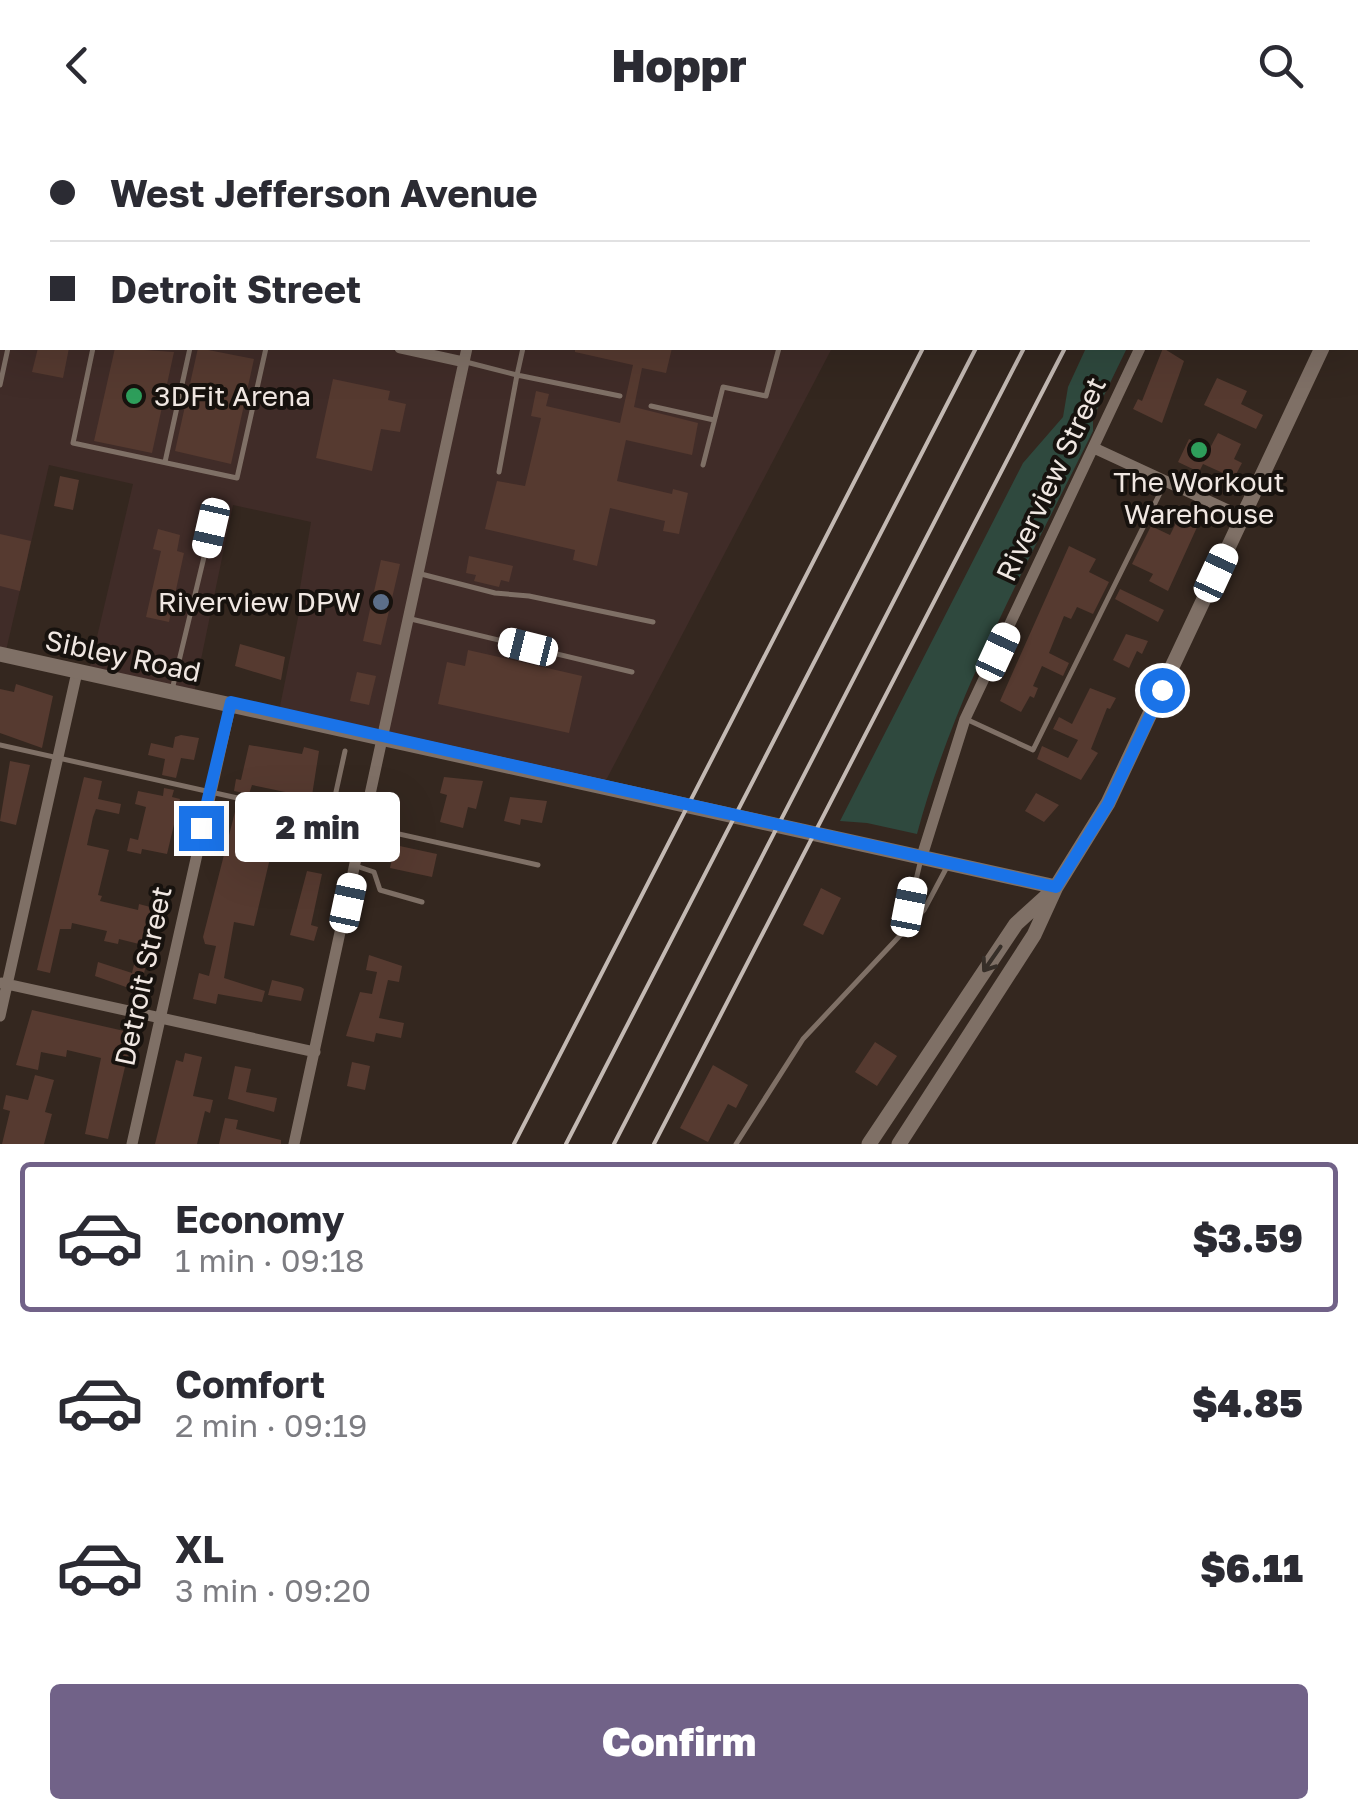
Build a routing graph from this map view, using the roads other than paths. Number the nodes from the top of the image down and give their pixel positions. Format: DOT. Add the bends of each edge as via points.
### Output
graph roads {
  1 [pos="8,350"];
  2 [pos="94,350"];
  3 [pos="190,350"];
  4 [pos="266,350"];
  5 [pos="409,350"];
  6 [pos="467,350"];
  7 [pos="523,350"];
  8 [pos="778,350"];
  9 [pos="1139,350"];
  10 [pos="1321,350"];
  11 [pos="464,362"];
  12 [pos="517,375"];
  13 [pos="0,386"];
  14 [pos="620,396"];
  15 [pos="650,406"];
  16 [pos="714,420"];
  17 [pos="1094,448"];
  18 [pos="164,463"];
  19 [pos="703,465"];
  20 [pos="499,472"];
  21 [pos="1166,481"];
  22 [pos="1243,516"];
  23 [pos="211,528"];
  24 [pos="418,573"];
  25 [pos="408,619"];
  26 [pos="653,622"];
  27 [pos="0,654"];
  28 [pos="77,672"];
  29 [pos="632,672"];
  30 [pos="171,693"];
  31 [pos="231,702"];
  32 [pos="965,719"];
  33 [pos="382,736"];
  34 [pos="0,745"];
  35 [pos="345,751"];
  36 [pos="58,758"];
  37 [pos="209,793"];
  38 [pos="330,819"];
  39 [pos="365,827"];
  40 [pos="922,856"];
  41 [pos="950,863"];
  42 [pos="538,864"];
  43 [pos="356,866"];
  44 [pos="1056,887"];
  45 [pos="422,902"];
  46 [pos="904,930"];
  47 [pos="4,983"];
  48 [pos="0,1016"];
  49 [pos="160,1018"];
  50 [pos="315,1052"];
  51 [pos="897,1102"];
  52 [pos="917,1117"];
  53 [pos="132,1144"];
  54 [pos="294,1144"];
  55 [pos="736,1144"];
  56 [pos="869,1144"];
  57 [pos="899,1144"];
  1 -- 13 [label="lane"];
  2 -- 18 [label="lane" via="73,444"];
  3 -- 18 [label="lane"];
  4 -- 18 [label="lane" via="237,478"];
  5 -- 11 [label="street"];
  6 -- 11 [label="street"];
  7 -- 12 [label="lane"];
  8 -- 16 [label="lane" via="766,396 723,386"];
  9 -- 17 [label="street, Riverview Street"];
  10 -- 22 [label="main road"];
  11 -- 12 [label="lane"];
  11 -- 24 [label="street"];
  12 -- 14 [label="lane"];
  12 -- 20 [label="lane"];
  15 -- 16 [label="lane"];
  16 -- 19 [label="lane"];
  17 -- 21 [label="street"];
  17 -- 32 [label="street, Riverview Street"];
  21 -- 22 [label="street"];
  21 -- 32 [label="lane" via="1033,750"];
  22 -- 44 [label="main road" via="1120,780"];
  23 -- 30 [label="lane"];
  24 -- 25 [label="street"];
  24 -- 26 [label="lane"];
  25 -- 29 [label="lane"];
  25 -- 33 [label="street"];
  27 -- 28 [label="main road, Sibley Road"];
  28 -- 30 [label="main road, Sibley Road"];
  28 -- 36 [label="street"];
  30 -- 31 [label="main road, Sibley Road"];
  31 -- 33 [label="main road, Sibley Road"];
  31 -- 37 [label="street, Detroit Street"];
  32 -- 40 [label="street, Riverview Street"];
  33 -- 39 [label="street"];
  33 -- 40 [label="main road, Sibley Road"];
  34 -- 36 [label="lane"];
  35 -- 38 [label="lane"];
  36 -- 37 [label="lane"];
  36 -- 47 [label="street"];
  37 -- 38 [label="lane"];
  37 -- 49 [label="street, Detroit Street"];
  38 -- 39 [label="lane"];
  39 -- 42 [label="lane"];
  39 -- 43 [label="street"];
  40 -- 41 [label="main road, Sibley Road"];
  40 -- 46 [label="lane"];
  41 -- 44 [label="main road, Sibley Road"];
  41 -- 46 [label="lane" via="924,910"];
  43 -- 45 [label="lane" via="374,872 380,890"];
  43 -- 50 [label="street"];
  44 -- 51 [label="main road, one-way" via="1016,924"];
  44 -- 52 [label="main road" via="1034,935"];
  46 -- 55 [label="lane" via="802,1039"];
  47 -- 48 [label="street"];
  47 -- 49 [label="street"];
  49 -- 50 [label="street"];
  49 -- 53 [label="street, Detroit Street"];
  50 -- 54 [label="street"];
  51 -- 52 [label="main road"];
  51 -- 56 [label="main road"];
  52 -- 57 [label="main road"];
}
